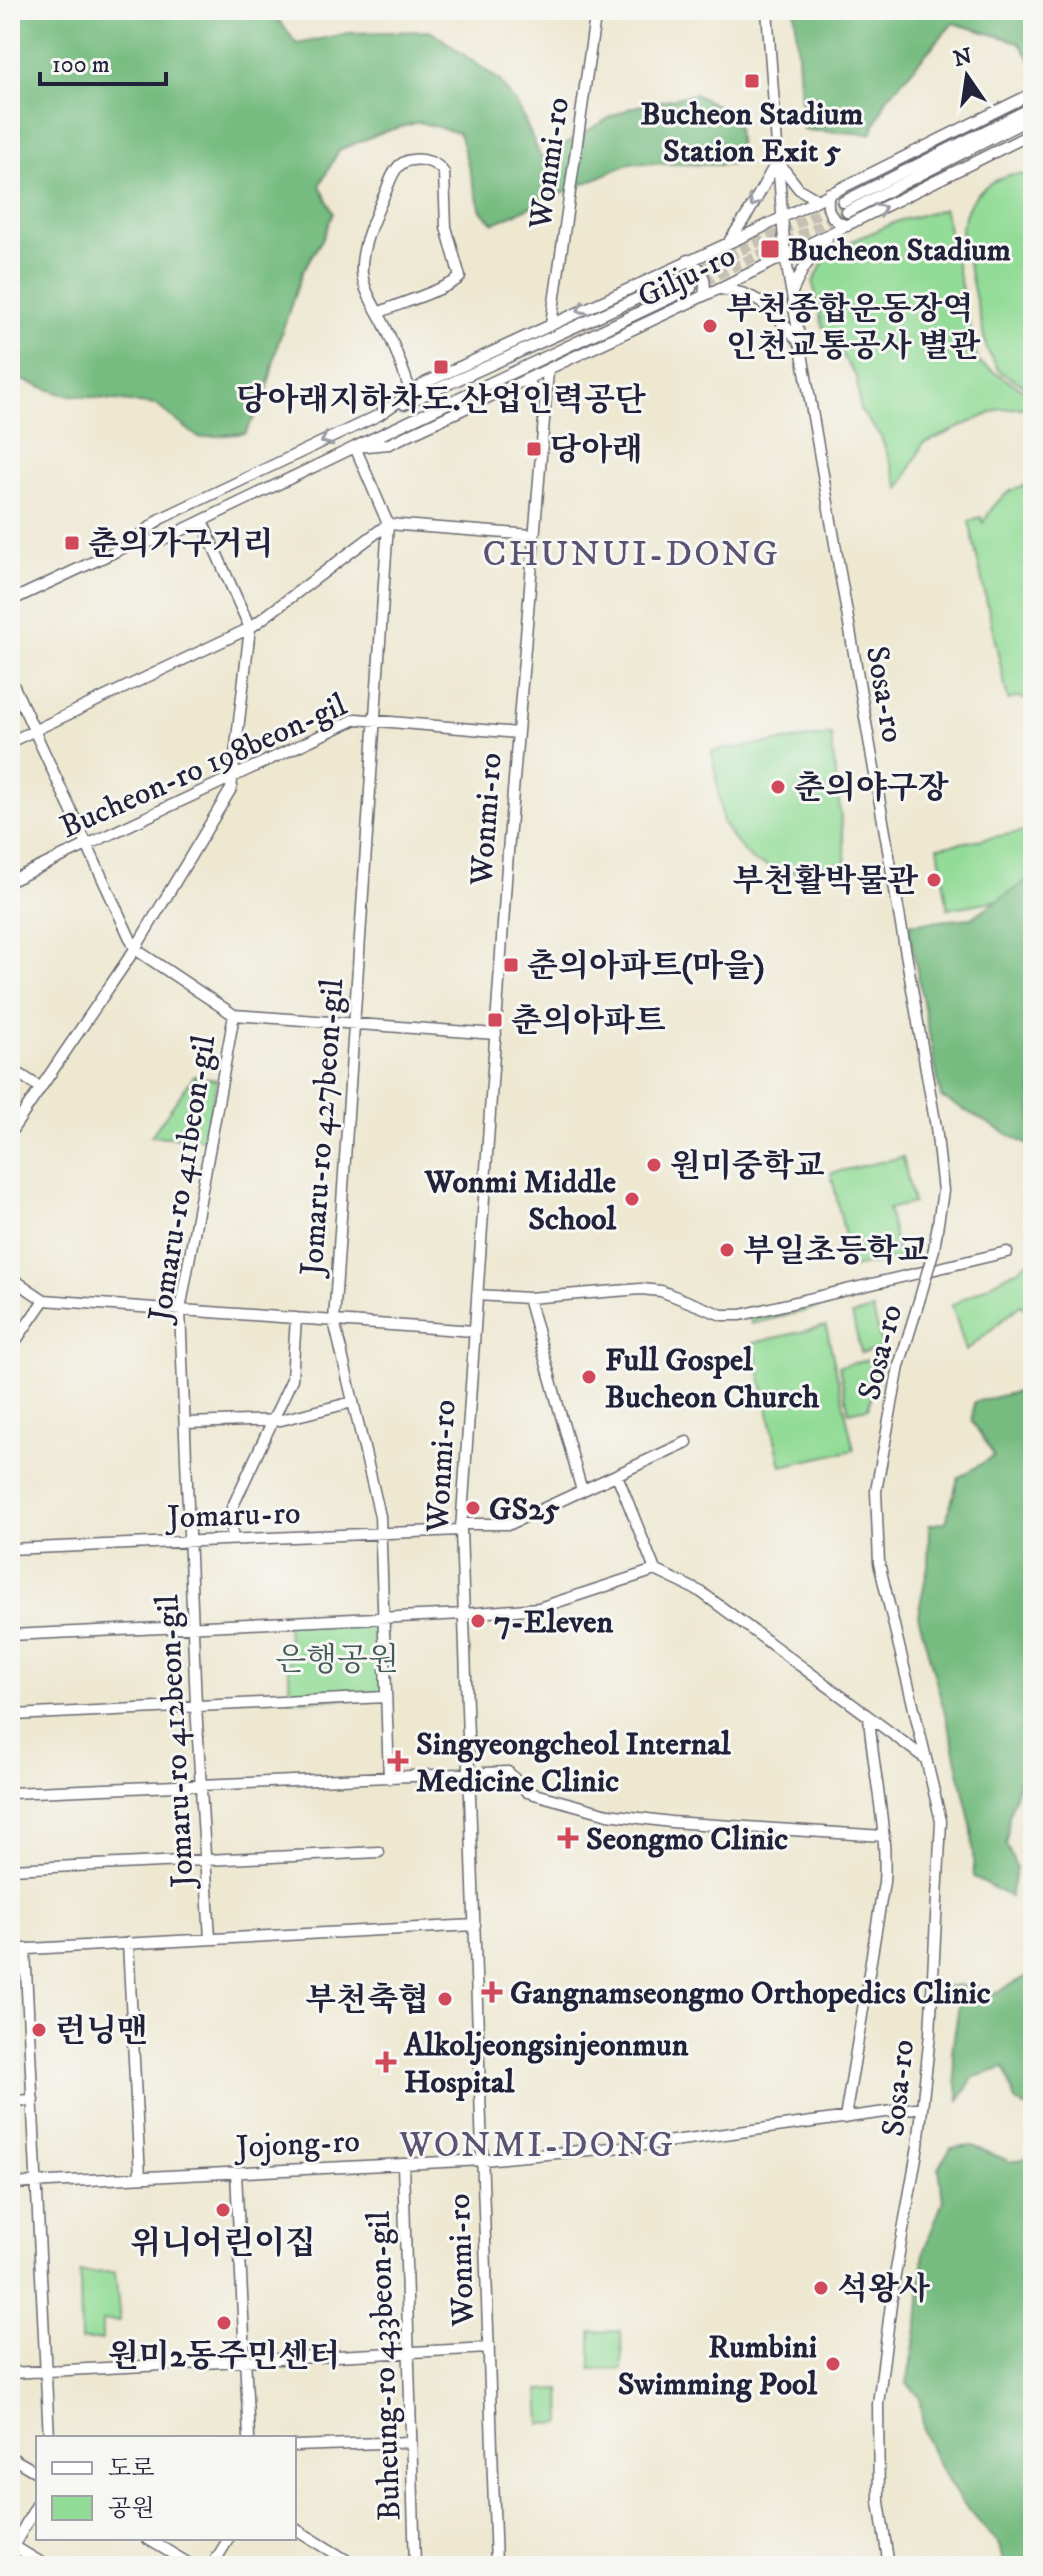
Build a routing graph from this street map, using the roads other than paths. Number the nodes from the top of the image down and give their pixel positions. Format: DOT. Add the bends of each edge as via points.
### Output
graph roads {
  1 [pos="596,10"];
  2 [pos="767,10"];
  3 [pos="1033,93"];
  4 [pos="1033,107"];
  5 [pos="1033,117"];
  6 [pos="1033,133"];
  7 [pos="777,160"];
  8 [pos="829,193"];
  9 [pos="816,199"];
  10 [pos="780,218"];
  11 [pos="847,226"];
  12 [pos="836,231"];
  13 [pos="729,242"];
  14 [pos="785,255"];
  15 [pos="688,260"];
  16 [pos="687,276"];
  17 [pos="691,288"];
  18 [pos="718,289"];
  19 [pos="791,294"];
  20 [pos="704,295"];
  21 [pos="378,313"];
  22 [pos="551,324"];
  23 [pos="800,343"];
  24 [pos="548,371"];
  25 [pos="525,381"];
  26 [pos="411,393"];
  27 [pos="546,398"];
  28 [pos="379,415"];
  29 [pos="355,447"];
  30 [pos="213,494"];
  31 [pos="220,512"];
  32 [pos="202,521"];
  33 [pos="388,524"];
  34 [pos="533,535"];
  35 [pos="127,546"];
  36 [pos="10,601"];
  37 [pos="250,628"];
  38 [pos="10,678"];
  39 [pos="374,719"];
  40 [pos="34,730"];
  41 [pos="518,733"];
  42 [pos="10,742"];
  43 [pos="233,776"];
  44 [pos="88,845"];
  45 [pos="10,881"];
  46 [pos="135,949"];
  47 [pos="234,1015"];
  48 [pos="354,1026"];
  49 [pos="496,1034"];
  50 [pos="10,1068"];
  51 [pos="41,1088"];
  52 [pos="10,1133"];
  53 [pos="1007,1252"];
  54 [pos="10,1277"];
  55 [pos="477,1295"];
  56 [pos="528,1298"];
  57 [pos="44,1300"];
  58 [pos="180,1310"];
  59 [pos="296,1318"];
  60 [pos="334,1321"];
  61 [pos="474,1331"];
  62 [pos="10,1349"];
  63 [pos="353,1402"];
  64 [pos="274,1420"];
  65 [pos="185,1423"];
  66 [pos="687,1442"];
  67 [pos="617,1475"];
  68 [pos="582,1491"];
  69 [pos="461,1527"];
  70 [pos="382,1534"];
  71 [pos="232,1540"];
  72 [pos="191,1542"];
  73 [pos="10,1549"];
  74 [pos="655,1570"];
  75 [pos="464,1614"];
  76 [pos="384,1618"];
  77 [pos="193,1627"];
  78 [pos="10,1635"];
  79 [pos="386,1697"];
  80 [pos="196,1705"];
  81 [pos="14,1715"];
  82 [pos="869,1717"];
  83 [pos="926,1759"];
  84 [pos="469,1775"];
  85 [pos="389,1778"];
  86 [pos="201,1785"];
  87 [pos="10,1793"];
  88 [pos="884,1836"];
  89 [pos="379,1852"];
  90 [pos="206,1860"];
  91 [pos="10,1869"];
  92 [pos="475,1925"];
  93 [pos="210,1939"];
  94 [pos="128,1943"];
  95 [pos="25,1949"];
  96 [pos="10,1950"];
  97 [pos="33,2100"];
  98 [pos="10,2101"];
  99 [pos="922,2107"];
  100 [pos="845,2118"];
  101 [pos="483,2160"];
  102 [pos="403,2164"];
  103 [pos="236,2173"];
  104 [pos="140,2177"];
  105 [pos="37,2183"];
  106 [pos="10,2184"];
  107 [pos="489,2348"];
  108 [pos="407,2353"];
  109 [pos="245,2361"];
  110 [pos="46,2370"];
  111 [pos="10,2373"];
  112 [pos="49,2436"];
  113 [pos="249,2436"];
  114 [pos="411,2442"];
  115 [pos="296,2446"];
  116 [pos="10,2457"];
  117 [pos="36,2472"];
  118 [pos="36,2506"];
  119 [pos="296,2529"];
  120 [pos="149,2540"];
  121 [pos="228,2540"];
  122 [pos="11,2547"];
  123 [pos="47,2566"];
  124 [pos="193,2566"];
  125 [pos="212,2566"];
  126 [pos="356,2566"];
  127 [pos="415,2566"];
  128 [pos="496,2566"];
  129 [pos="889,2566"];
  1 -- 22 [label="street, Wonmi-ro"];
  2 -- 7 [label="street, Sosa-ro"];
  3 -- 8 [label="street, Gilju-ro"];
  4 -- 5 [label="street" via="845,207"];
  11 -- 6 [label="street, Gilju-ro, one-way"];
  7 -- 9 [label="street" via="799,189"];
  7 -- 10 [label="street, Sosa-ro"];
  7 -- 13 [label="street, one-way"];
  8 -- 9 [label="street, Gilju-ro"];
  8 -- 11 [label="street" via="828,212"];
  9 -- 10 [label="street, Gilju-ro"];
  10 -- 13 [label="street, Gilju-ro"];
  10 -- 14 [label="street, Sosa-ro"];
  11 -- 12 [label="street, Gilju-ro"];
  12 -- 14 [label="street, Gilju-ro"];
  12 -- 19 [label="street" via="819,246"];
  13 -- 15 [label="street, Gilju-ro"];
  14 -- 18 [label="street, Gilju-ro"];
  14 -- 19 [label="street, Sosa-ro"];
  15 -- 20 [label="street" via="703,273"];
  15 -- 22 [label="street, Gilju-ro, one-way"];
  16 -- 28 [label="street, Gilju-ro"];
  17 -- 29 [label="street, Gilju-ro"];
  18 -- 20 [label="street, Gilju-ro"];
  18 -- 23 [label="street" via="755,296"];
  19 -- 23 [label="street, Sosa-ro"];
  20 -- 24 [label="street, Gilju-ro"];
  21 -- 21 [label="street" via="362,276 367,244 396,169 406,161 424,160 444,171 446,227 460,277"];
  21 -- 26 [label="street"];
  22 -- 26 [label="street, Gilju-ro"];
  23 -- 83 [label="street, Sosa-ro, bridge" via="943,1191 934,1249 899,1366 876,1491 879,1563"];
  24 -- 25 [label="street, Gilju-ro"];
  24 -- 27 [label="street, Wonmi-ro"];
  25 -- 27 [label="street"];
  25 -- 29 [label="street, Gilju-ro" via="389,444"];
  26 -- 28 [label="street, Gilju-ro"];
  27 -- 34 [label="street, Wonmi-ro"];
  28 -- 30 [label="street, Gilju-ro, one-way"];
  29 -- 31 [label="street, Gilju-ro"];
  29 -- 33 [label="street"];
  30 -- 31 [label="street" via="205,508"];
  30 -- 35 [label="street, Gilju-ro" via="160,519"];
  31 -- 32 [label="street, Gilju-ro"];
  32 -- 35 [label="street, Gilju-ro" via="164,539"];
  32 -- 37 [label="street"];
  33 -- 34 [label="street"];
  33 -- 37 [label="street"];
  33 -- 39 [label="street, Jomaru-ro 427beon-gil"];
  34 -- 41 [label="street, Wonmi-ro"];
  35 -- 36 [label="street, Gilju-ro"];
  37 -- 40 [label="street"];
  37 -- 43 [label="street"];
  38 -- 40 [label="street"];
  39 -- 41 [label="street, Bucheon-ro 198beon-gil"];
  39 -- 43 [label="street, Bucheon-ro 198beon-gil" via="356,719"];
  39 -- 48 [label="street, Jomaru-ro 427beon-gil"];
  40 -- 42 [label="street"];
  40 -- 44 [label="street"];
  41 -- 49 [label="street, Wonmi-ro"];
  43 -- 44 [label="street, Bucheon-ro 198beon-gil"];
  43 -- 46 [label="street" via="231,789"];
  44 -- 45 [label="street, Bucheon-ro 198beon-gil"];
  44 -- 46 [label="street"];
  46 -- 47 [label="street"];
  46 -- 51 [label="street"];
  47 -- 48 [label="street"];
  47 -- 58 [label="street, Jomaru-ro 411beon-gil"];
  48 -- 49 [label="street"];
  48 -- 60 [label="street, Jomaru-ro 427beon-gil"];
  49 -- 55 [label="street, Wonmi-ro"];
  50 -- 51 [label="street"];
  51 -- 52 [label="street"];
  53 -- 56 [label="street" via="741,1315 722,1315 661,1291 641,1289"];
  54 -- 57 [label="street"];
  55 -- 56 [label="street"];
  55 -- 61 [label="street, Wonmi-ro"];
  56 -- 68 [label="street"];
  57 -- 58 [label="street"];
  57 -- 62 [label="street"];
  58 -- 59 [label="street"];
  58 -- 65 [label="street, Jomaru-ro 411beon-gil"];
  59 -- 60 [label="street"];
  59 -- 64 [label="street" via="292,1379"];
  60 -- 61 [label="street"];
  60 -- 63 [label="street, Jomaru-ro 427beon-gil"];
  61 -- 69 [label="street, Wonmi-ro"];
  63 -- 64 [label="street"];
  63 -- 70 [label="street, Jomaru-ro 427beon-gil"];
  64 -- 65 [label="street"];
  64 -- 71 [label="street" via="232,1508"];
  65 -- 72 [label="street, Jomaru-ro 411beon-gil"];
  66 -- 67 [label="street, Jomaru-ro"];
  67 -- 68 [label="street, Jomaru-ro"];
  67 -- 74 [label="street"];
  68 -- 69 [label="street, Jomaru-ro" via="510,1524"];
  69 -- 70 [label="street, Jomaru-ro"];
  69 -- 75 [label="street, Wonmi-ro"];
  70 -- 71 [label="street, Jomaru-ro"];
  70 -- 76 [label="street, Jomaru-ro 427beon-gil"];
  71 -- 72 [label="street, Jomaru-ro"];
  72 -- 73 [label="street, Jomaru-ro"];
  72 -- 77 [label="street, Jomaru-ro 412beon-gil"];
  74 -- 75 [label="street" via="539,1608"];
  74 -- 82 [label="street" via="701,1592"];
  75 -- 76 [label="street"];
  75 -- 84 [label="street, Wonmi-ro"];
  76 -- 77 [label="street"];
  76 -- 79 [label="street, Jomaru-ro 427beon-gil"];
  77 -- 78 [label="street"];
  77 -- 80 [label="street, Jomaru-ro 412beon-gil"];
  79 -- 80 [label="street"];
  79 -- 85 [label="street, Jomaru-ro 427beon-gil"];
  80 -- 81 [label="street"];
  80 -- 86 [label="street, Jomaru-ro 412beon-gil"];
  82 -- 83 [label="street"];
  82 -- 88 [label="street"];
  83 -- 99 [label="street, Sosa-ro" via="941,1821"];
  84 -- 85 [label="street"];
  84 -- 88 [label="street" via="508,1772 527,1792 608,1814"];
  84 -- 92 [label="street, Wonmi-ro"];
  85 -- 86 [label="street"];
  86 -- 87 [label="street"];
  86 -- 90 [label="street, Jomaru-ro 412beon-gil"];
  88 -- 100 [label="street" via="884,1882"];
  89 -- 90 [label="street"];
  90 -- 91 [label="street"];
  90 -- 93 [label="street, Jomaru-ro 412beon-gil"];
  92 -- 93 [label="street"];
  92 -- 101 [label="street, Wonmi-ro"];
  93 -- 94 [label="street"];
  94 -- 95 [label="street"];
  94 -- 104 [label="street"];
  95 -- 96 [label="street"];
  95 -- 97 [label="street"];
  97 -- 98 [label="street"];
  97 -- 105 [label="street"];
  99 -- 100 [label="street, Jojong-ro"];
  99 -- 129 [label="street, Sosa-ro" via="878,2404 879,2502"];
  100 -- 101 [label="street, Jojong-ro"];
  101 -- 102 [label="street, Jojong-ro"];
  101 -- 107 [label="street, Wonmi-ro"];
  102 -- 103 [label="street, Jojong-ro"];
  102 -- 108 [label="street, Buheung-ro 433beon-gil"];
  103 -- 104 [label="street, Jojong-ro"];
  103 -- 109 [label="street"];
  104 -- 105 [label="street, Jojong-ro"];
  105 -- 106 [label="street, Jojong-ro"];
  105 -- 110 [label="street"];
  107 -- 108 [label="street"];
  107 -- 128 [label="street, Wonmi-ro"];
  108 -- 109 [label="street"];
  108 -- 114 [label="street, Buheung-ro 433beon-gil"];
  109 -- 110 [label="street"];
  109 -- 113 [label="street"];
  110 -- 111 [label="street"];
  110 -- 112 [label="street"];
  114 -- 115 [label="street"];
  114 -- 127 [label="street, Buheung-ro 433beon-gil"];
  116 -- 117 [label="street"];
  118 -- 122 [label="street"];
  119 -- 126 [label="street"];
  120 -- 124 [label="street"];
  121 -- 125 [label="street"];
  122 -- 123 [label="street"];
}
